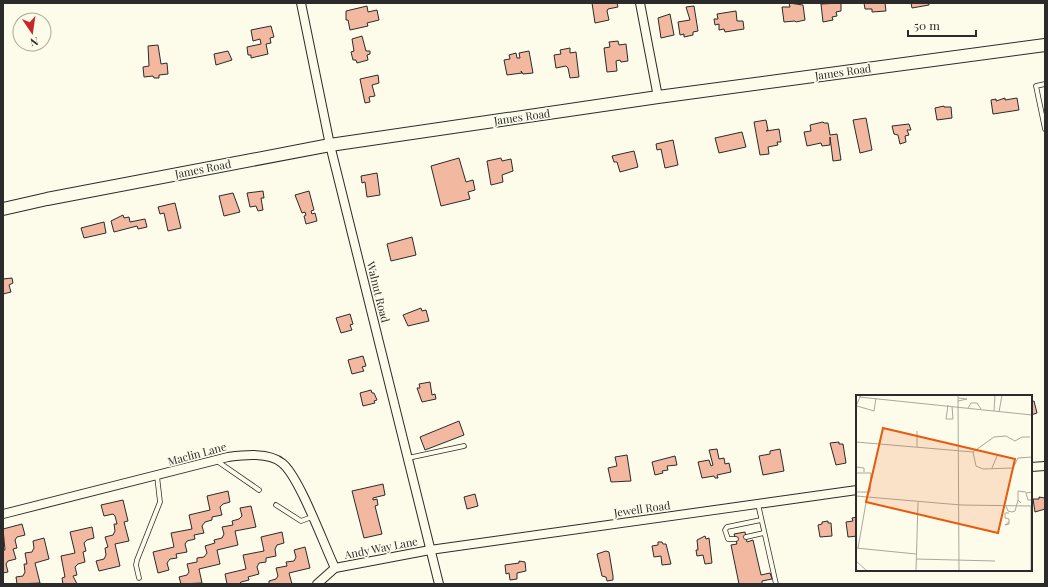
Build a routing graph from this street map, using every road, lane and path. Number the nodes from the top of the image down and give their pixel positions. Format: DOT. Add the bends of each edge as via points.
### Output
graph roads {
  1 [pos="301,3"];
  2 [pos="640,3"];
  3 [pos="1045,45"];
  4 [pos="1045,84"];
  5 [pos="658,97"];
  6 [pos="1044,116"];
  7 [pos="1045,129"];
  8 [pos="330,145"];
  9 [pos="3,209"];
  10 [pos="464,446"];
  11 [pos="407,458"];
  12 [pos="215,460"];
  13 [pos="1045,466"];
  14 [pos="1032,468"];
  15 [pos="157,476"];
  16 [pos="259,490"];
  17 [pos="856,490"];
  18 [pos="758,504"];
  19 [pos="276,506"];
  20 [pos="3,514"];
  21 [pos="312,517"];
  22 [pos="761,520"];
  23 [pos="764,533"];
  24 [pos="746,537"];
  25 [pos="736,539"];
  26 [pos="430,550"];
  27 [pos="334,568"];
  28 [pos="139,578"];
  29 [pos="317,584"];
  30 [pos="439,584"];
  31 [pos="776,584"];
  1 -- 8 [label="street, Walnut Road"];
  2 -- 5 [label="street"];
  3 -- 5 [label="main road, James Road"];
  4 -- 6 [label="lane" via="1036,86"];
  5 -- 8 [label="main road, James Road"];
  6 -- 7 [label="lane"];
  8 -- 9 [label="main road, James Road"];
  8 -- 11 [label="street, Walnut Road"];
  10 -- 11 [label="lane"];
  11 -- 26 [label="street, Walnut Road"];
  12 -- 15 [label="street, Maclin Lane"];
  12 -- 16 [label="lane"];
  12 -- 21 [label="street, Maclin Lane" via="257,454 282,462 294,477"];
  13 -- 14 [label="street"];
  15 -- 20 [label="street, Maclin Lane"];
  15 -- 28 [label="lane" via="160,502 137,560"];
  17 -- 18 [label="street, Jewell Road"];
  18 -- 22 [label="lane"];
  18 -- 26 [label="street, Jewell Road"];
  19 -- 21 [label="lane" via="301,521"];
  21 -- 27 [label="street, Maclin Lane"];
  22 -- 23 [label="lane"];
  22 -- 25 [label="lane" via="727,526 725,530 728,539"];
  23 -- 24 [label="lane"];
  23 -- 31 [label="lane"];
  26 -- 27 [label="street, Andy Way Lane"];
  26 -- 30 [label="street, Walnut Road"];
  27 -- 29 [label="street, Andy Way Lane"];
}
